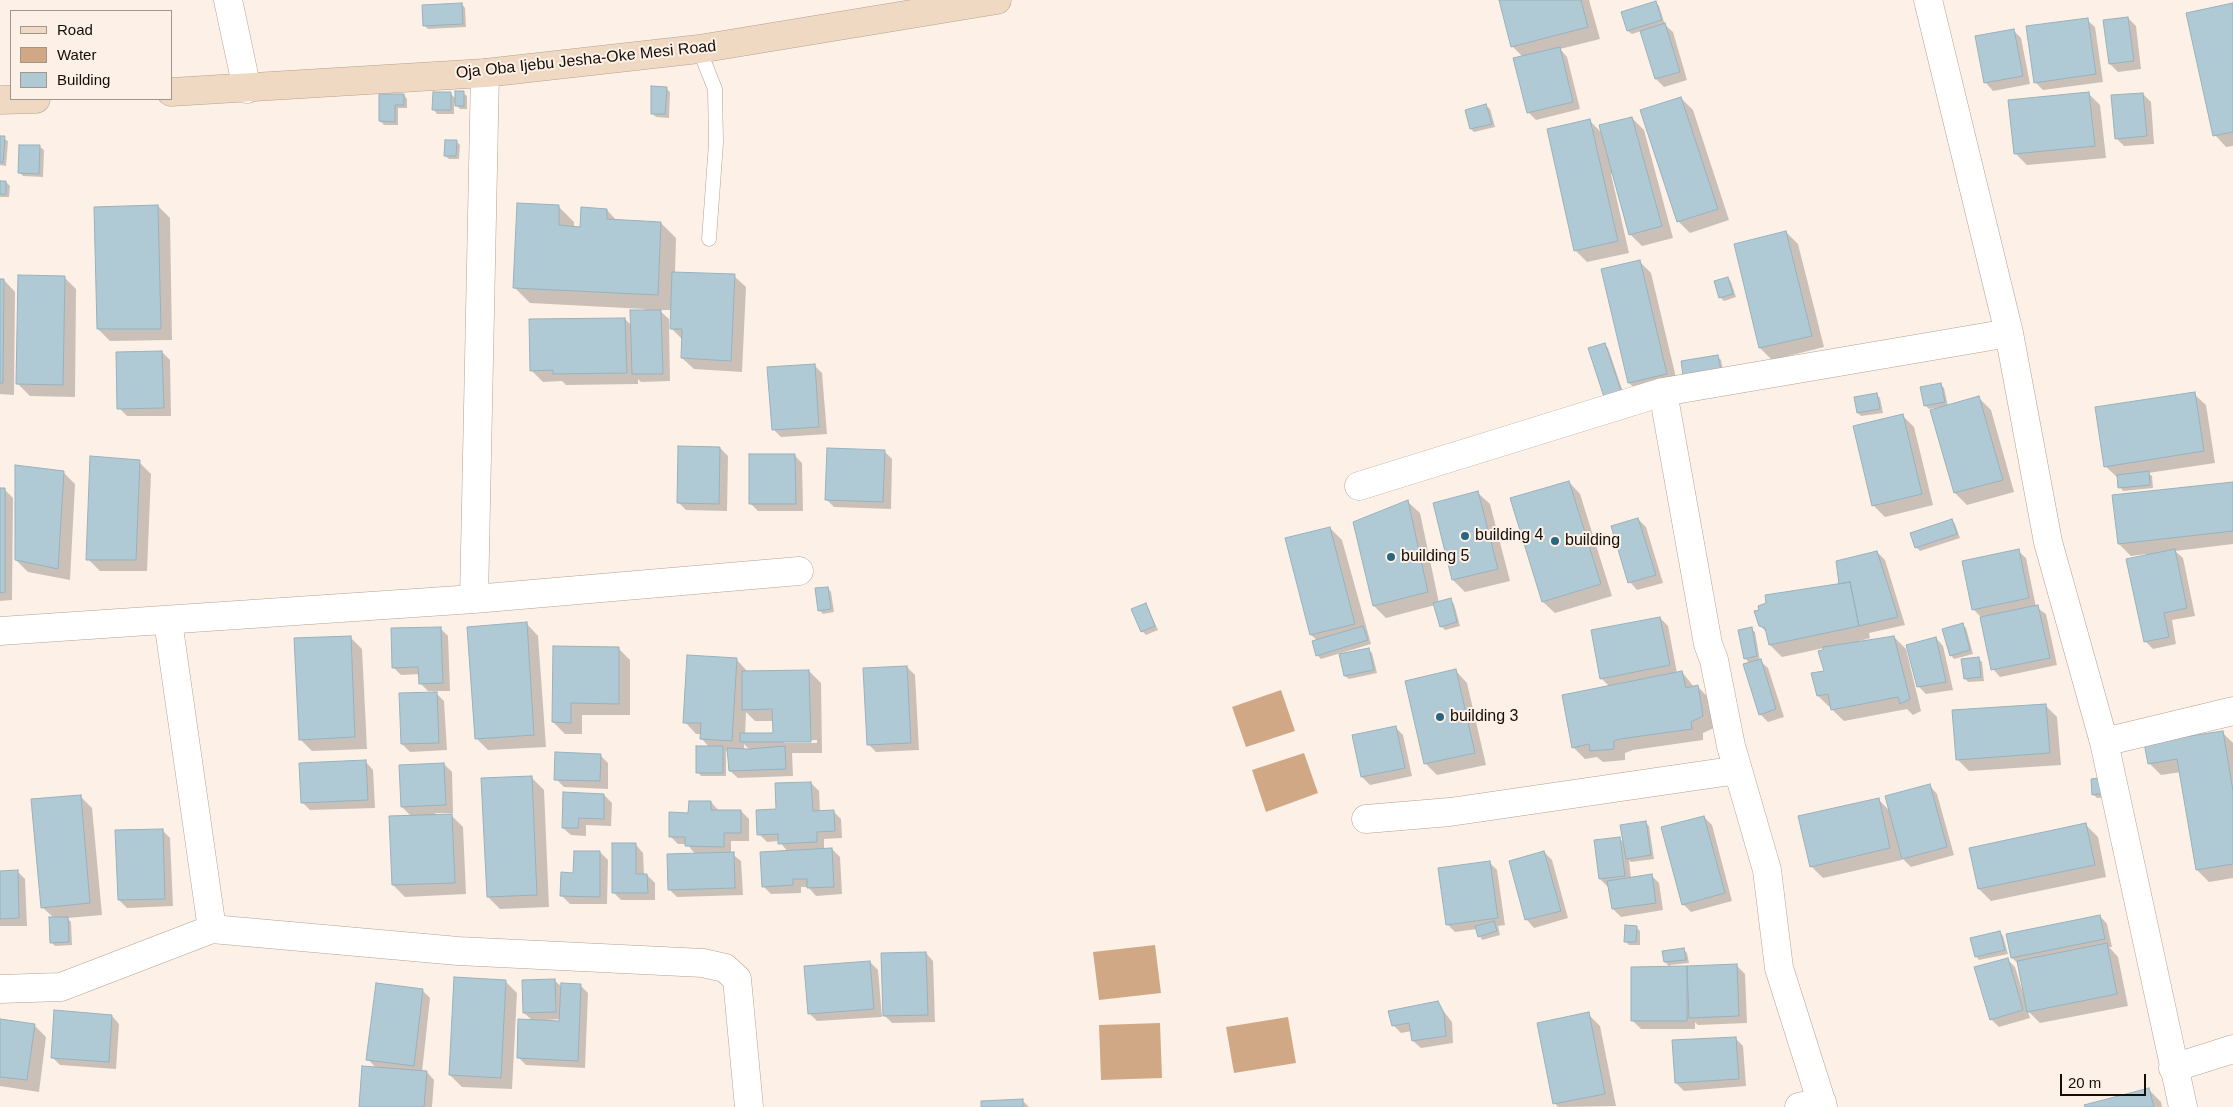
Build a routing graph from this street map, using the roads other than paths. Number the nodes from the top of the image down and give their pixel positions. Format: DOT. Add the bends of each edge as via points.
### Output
graph roads {
  1 [pos="228,0"];
  2 [pos="997,0"];
  3 [pos="1928,0"];
  4 [pos="699,48"];
  5 [pos="485,73"];
  6 [pos="248,89"];
  7 [pos="172,92"];
  8 [pos="709,239"];
  9 [pos="2008,333"];
  10 [pos="1663,392"];
  11 [pos="1358,486"];
  12 [pos="798,571"];
  13 [pos="474,599"];
  14 [pos="168,621"];
  15 [pos="0,631"];
  16 [pos="2233,711"];
  17 [pos="2104,742"];
  18 [pos="1738,770"];
  19 [pos="1366,820"];
  20 [pos="212,929"];
  21 [pos="0,989"];
  22 [pos="2233,1049"];
  23 [pos="2174,1068"];
  24 [pos="1815,1105"];
  25 [pos="750,1107"];
  26 [pos="2183,1107"];
  1 -- 6 [label="street"];
  2 -- 4 [label="main road, Oja Oba Ijebu Jesha-Oke Mesi Road"];
  3 -- 9 [label="street"];
  4 -- 5 [label="main road, Oja Oba Ijebu Jesha-Oke Mesi Road"];
  4 -- 8 [label="lane" via="716,88 716,142"];
  5 -- 6 [label="main road, Oja Oba Ijebu Jesha-Oke Mesi Road"];
  5 -- 13 [label="street"];
  6 -- 7 [label="main road, Oja Oba Ijebu Jesha-Oke Mesi Road"];
  9 -- 10 [label="street"];
  9 -- 17 [label="street" via="2048,542"];
  10 -- 11 [label="street"];
  10 -- 18 [label="street" via="1708,644"];
  12 -- 13 [label="street"];
  13 -- 14 [label="street"];
  14 -- 15 [label="street"];
  14 -- 20 [label="street"];
  16 -- 17 [label="street"];
  17 -- 23 [label="street"];
  18 -- 19 [label="street" via="1450,812"];
  18 -- 24 [label="street" via="1768,870 1779,968"];
  20 -- 21 [label="street" via="61,987"];
  20 -- 25 [label="street" via="458,951 703,963 725,968 736,979"];
  22 -- 23 [label="street"];
  23 -- 26 [label="street"];
}
